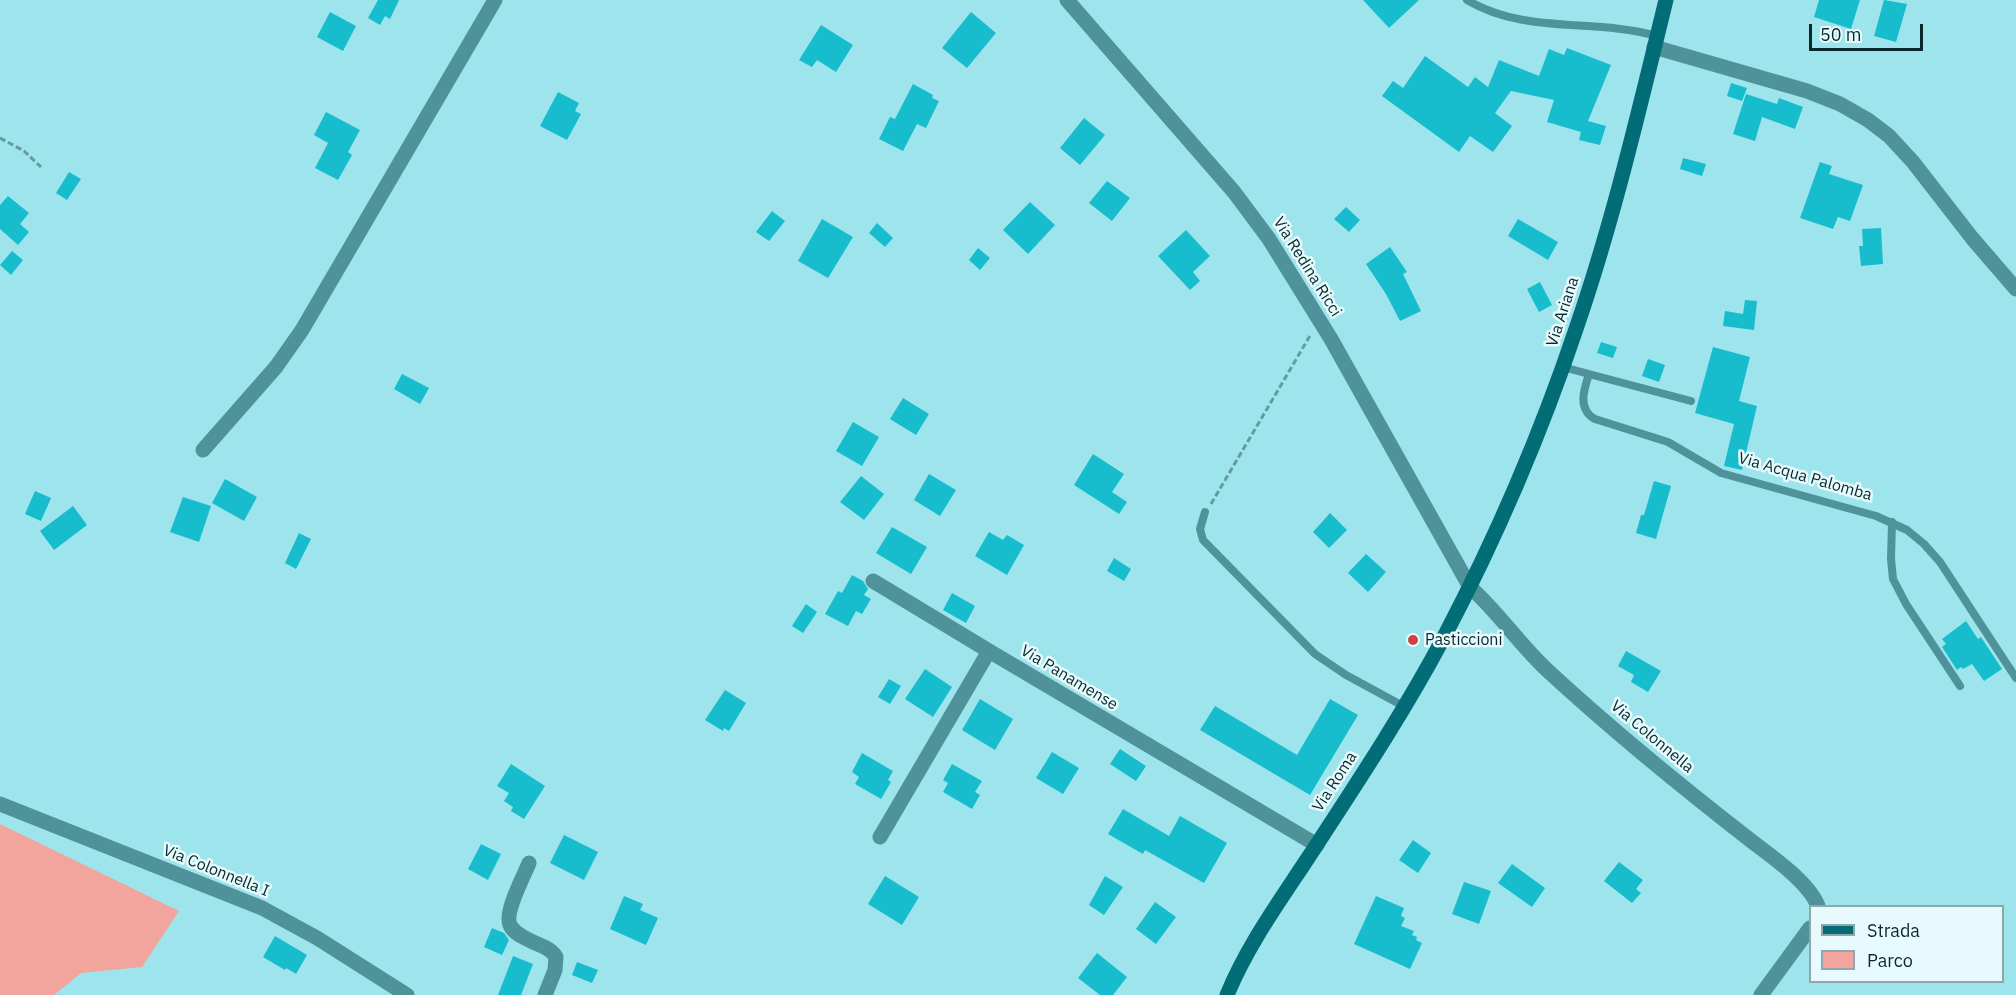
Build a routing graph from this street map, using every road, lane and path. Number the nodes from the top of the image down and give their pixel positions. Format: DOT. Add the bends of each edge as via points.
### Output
graph roads {
  1 [pos="495,0"];
  2 [pos="1067,0"];
  3 [pos="1467,0"];
  4 [pos="1666,0"];
  5 [pos="1655,42"];
  6 [pos="0,138"];
  7 [pos="41,167"];
  8 [pos="2016,289"];
  9 [pos="1319,319"];
  10 [pos="1563,367"];
  11 [pos="1589,374"];
  12 [pos="1691,401"];
  13 [pos="203,450"];
  14 [pos="1205,512"];
  15 [pos="1892,522"];
  16 [pos="873,580"];
  17 [pos="1470,587"];
  18 [pos="988,651"];
  19 [pos="2016,678"];
  20 [pos="1960,686"];
  21 [pos="1405,707"];
  22 [pos="0,804"];
  23 [pos="880,837"];
  24 [pos="1317,844"];
  25 [pos="529,863"];
  26 [pos="1817,905"];
  27 [pos="1809,929"];
  28 [pos="407,995"];
  29 [pos="545,995"];
  30 [pos="1227,995"];
  31 [pos="1761,995"];
  1 -- 13 [label="street" via="299,336"];
  2 -- 9 [label="street, Via Redina Ricci" via="1244,205"];
  3 -- 5 [label="lane" via="1526,22 1620,28"];
  4 -- 5 [label="main road, Via Ariana"];
  5 -- 8 [label="street" via="1807,91 1868,120 1913,162"];
  5 -- 10 [label="main road, Via Ariana" via="1610,219"];
  6 -- 7 [label="path" via="24,151"];
  9 -- 14 [label="path"];
  9 -- 17 [label="street, Via Redina Ricci"];
  10 -- 11 [label="lane"];
  10 -- 17 [label="main road, Via Ariana" via="1521,477"];
  11 -- 12 [label="lane"];
  11 -- 15 [label="lane, Via Acqua Palomba" via="1584,403 1594,419 1668,442 1721,472"];
  14 -- 21 [label="lane" via="1200,529 1203,540 1308,648 1331,666"];
  15 -- 19 [label="lane, Via Acqua Palomba" via="1933,553"];
  15 -- 20 [label="lane" via="1893,579"];
  16 -- 18 [label="street, Via Panamense"];
  17 -- 21 [label="main road, Via Roma"];
  17 -- 26 [label="street, Via Colonnella" via="1547,671 1787,870"];
  18 -- 23 [label="street"];
  18 -- 24 [label="street, Via Panamense"];
  21 -- 24 [label="main road, Via Roma"];
  22 -- 28 [label="street, Via Colonnella I" via="262,908"];
  24 -- 30 [label="main road, Via Roma" via="1264,926"];
  25 -- 29 [label="street" via="509,921 517,934 551,950 556,957"];
  27 -- 31 [label="street"];
}
